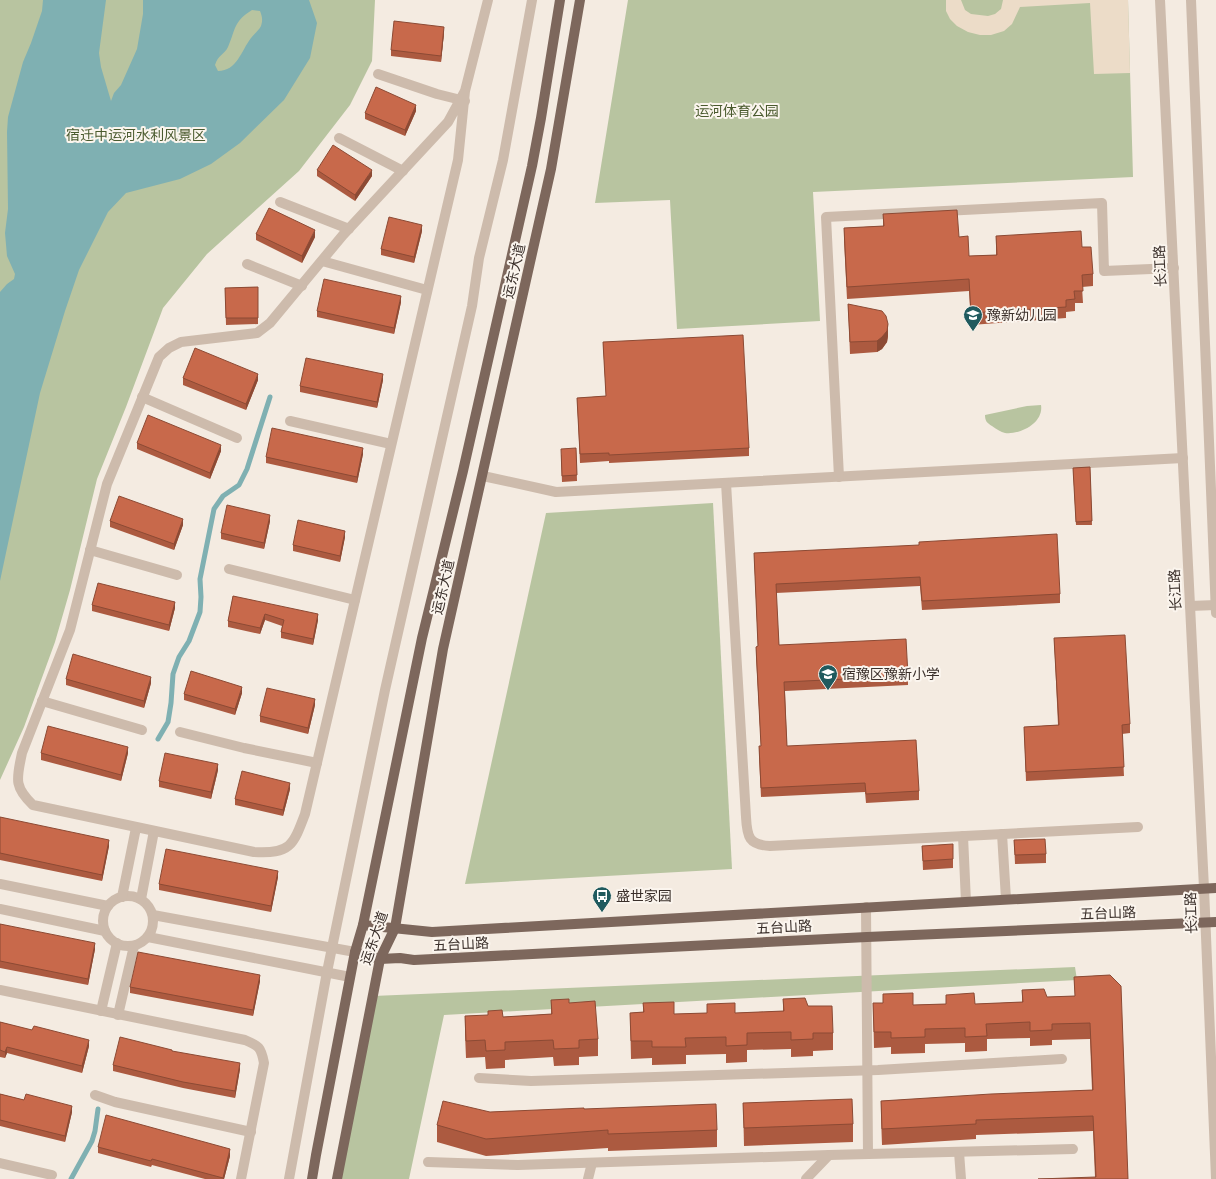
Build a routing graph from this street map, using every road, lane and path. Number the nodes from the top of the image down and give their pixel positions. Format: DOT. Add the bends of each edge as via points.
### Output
graph roads {
  1 [pos="488,0"];
  2 [pos="532,0"];
  3 [pos="560,0"];
  4 [pos="580,0"];
  5 [pos="1160,0"];
  6 [pos="1191,0"];
  7 [pos="378,74"];
  8 [pos="464,97"];
  9 [pos="339,138"];
  10 [pos="403,171"];
  11 [pos="280,202"];
  12 [pos="349,229"];
  13 [pos="322,261"];
  14 [pos="247,264"];
  15 [pos="1174,268"];
  16 [pos="302,286"];
  17 [pos="427,290"];
  18 [pos="142,397"];
  19 [pos="290,422"];
  20 [pos="237,438"];
  21 [pos="391,444"];
  22 [pos="1183,458"];
  23 [pos="483,476"];
  24 [pos="839,477"];
  25 [pos="726,482"];
  26 [pos="90,550"];
  27 [pos="229,570"];
  28 [pos="177,575"];
  29 [pos="355,600"];
  30 [pos="1216,605"];
  31 [pos="1190,606"];
  32 [pos="1216,613"];
  33 [pos="42,701"];
  34 [pos="142,730"];
  35 [pos="180,732"];
  36 [pos="317,763"];
  37 [pos="1138,827"];
  38 [pos="136,828"];
  39 [pos="154,831"];
  40 [pos="1002,834"];
  41 [pos="963,836"];
  42 [pos="0,884"];
  43 [pos="1204,888"];
  44 [pos="1216,888"];
  45 [pos="122,897"];
  46 [pos="140,899"];
  47 [pos="1006,899"];
  48 [pos="966,902"];
  49 [pos="108,906"];
  50 [pos="866,907"];
  51 [pos="0,910"];
  52 [pos="153,914"];
  53 [pos="1216,922"];
  54 [pos="1205,923"];
  55 [pos="363,925"];
  56 [pos="395,928"];
  57 [pos="105,931"];
  58 [pos="148,937"];
  59 [pos="867,937"];
  60 [pos="117,943"];
  61 [pos="134,946"];
  62 [pos="332,948"];
  63 [pos="355,952"];
  64 [pos="380,959"];
  65 [pos="327,972"];
  66 [pos="350,977"];
  67 [pos="0,990"];
  68 [pos="101,1011"];
  69 [pos="118,1015"];
  70 [pos="1062,1059"];
  71 [pos="866,1071"];
  72 [pos="479,1078"];
  73 [pos="95,1095"];
  74 [pos="251,1132"];
  75 [pos="1073,1149"];
  76 [pos="959,1152"];
  77 [pos="868,1154"];
  78 [pos="829,1155"];
  79 [pos="428,1162"];
  80 [pos="0,1163"];
  81 [pos="592,1163"];
  82 [pos="52,1175"];
  83 [pos="1216,1178"];
  84 [pos="241,1179"];
  85 [pos="289,1179"];
  86 [pos="312,1179"];
  87 [pos="337,1179"];
  88 [pos="588,1179"];
  89 [pos="806,1179"];
  90 [pos="961,1179"];
  1 -- 8 [label="street"];
  2 -- 62 [label="street" via="503,160 479,258 471,314 385,690"];
  3 -- 55 [label="main road, 运东大道" via="532,166 463,471 422,638"];
  4 -- 23 [label="main road, 运东大道" via="551,169"];
  5 -- 15 [label="street, 长江路"];
  6 -- 30 [label="street"];
  7 -- 8 [label="street" via="437,94"];
  8 -- 10 [label="street" via="448,122"];
  8 -- 17 [label="street" via="458,160"];
  9 -- 10 [label="street"];
  10 -- 12 [label="street"];
  11 -- 12 [label="street"];
  12 -- 13 [label="street"];
  13 -- 16 [label="street"];
  13 -- 17 [label="street"];
  14 -- 16 [label="street"];
  15 -- 22 [label="street, 长江路"];
  15 -- 24 [label="street" via="1104,271 1102,202 826,217"];
  16 -- 18 [label="street" via="270,323 257,333 181,342 169,348 158,356"];
  17 -- 21 [label="street"];
  18 -- 20 [label="street"];
  18 -- 26 [label="street" via="107,484"];
  19 -- 21 [label="street"];
  21 -- 29 [label="street"];
  22 -- 24 [label="street"];
  22 -- 31 [label="street, 长江路"];
  23 -- 25 [label="street" via="556,492"];
  23 -- 56 [label="main road, 运东大道" via="444,649"];
  24 -- 25 [label="street"];
  25 -- 41 [label="street" via="747,832 751,840 760,845 770,846"];
  26 -- 28 [label="street"];
  26 -- 33 [label="street" via="70,630"];
  27 -- 29 [label="street"];
  29 -- 36 [label="street"];
  30 -- 31 [label="street"];
  30 -- 32 [label="street"];
  31 -- 43 [label="street, 长江路"];
  33 -- 34 [label="street"];
  33 -- 38 [label="street" via="22,753 18,773 23,795 33,805"];
  35 -- 36 [label="street"];
  36 -- 39 [label="street" via="305,814 297,837 288,847 276,852 254,852"];
  37 -- 40 [label="street"];
  38 -- 39 [label="street"];
  38 -- 45 [label="street"];
  39 -- 46 [label="street"];
  40 -- 41 [label="street"];
  40 -- 47 [label="street"];
  41 -- 48 [label="street"];
  42 -- 49 [label="street"];
  43 -- 44 [label="main road, 五台山路"];
  43 -- 47 [label="main road, 五台山路"];
  43 -- 54 [label="street, 长江路"];
  45 -- 46 [label="street"];
  45 -- 49 [label="street"];
  46 -- 52 [label="street" via="150,907"];
  47 -- 48 [label="main road, 五台山路"];
  48 -- 50 [label="main road, 五台山路"];
  49 -- 57 [label="street" via="103,922"];
  50 -- 56 [label="main road, 五台山路" via="432,932"];
  50 -- 59 [label="street"];
  51 -- 57 [label="street"];
  52 -- 58 [label="street" via="153,926"];
  52 -- 62 [label="street"];
  53 -- 54 [label="main road, 五台山路"];
  54 -- 59 [label="main road, 五台山路"];
  54 -- 83 [label="street, 长江路"];
  55 -- 56 [label="main road, 五台山路"];
  55 -- 63 [label="main road, 运东大道"];
  56 -- 64 [label="main road, 运东大道"];
  57 -- 60 [label="street"];
  58 -- 61 [label="street"];
  58 -- 65 [label="street"];
  59 -- 64 [label="main road, 五台山路" via="414,960"];
  59 -- 71 [label="street"];
  60 -- 61 [label="street"];
  60 -- 68 [label="street"];
  61 -- 69 [label="street"];
  62 -- 63 [label="street"];
  62 -- 65 [label="street"];
  63 -- 64 [label="main road, 五台山路"];
  63 -- 66 [label="main road, 运东大道"];
  64 -- 87 [label="main road, 运东大道"];
  65 -- 66 [label="street"];
  65 -- 85 [label="street"];
  66 -- 86 [label="main road, 运东大道"];
  67 -- 68 [label="street"];
  68 -- 69 [label="street"];
  69 -- 74 [label="street" via="245,1040 256,1045 262,1052 264,1063"];
  70 -- 71 [label="street"];
  71 -- 72 [label="street" via="531,1082"];
  71 -- 77 [label="street"];
  73 -- 74 [label="street"];
  74 -- 84 [label="street"];
  75 -- 76 [label="street"];
  76 -- 77 [label="street"];
  76 -- 90 [label="street"];
  77 -- 78 [label="street"];
  78 -- 81 [label="street"];
  78 -- 89 [label="street"];
  79 -- 81 [label="street" via="518,1165"];
  80 -- 82 [label="street"];
  81 -- 88 [label="street"];
}
